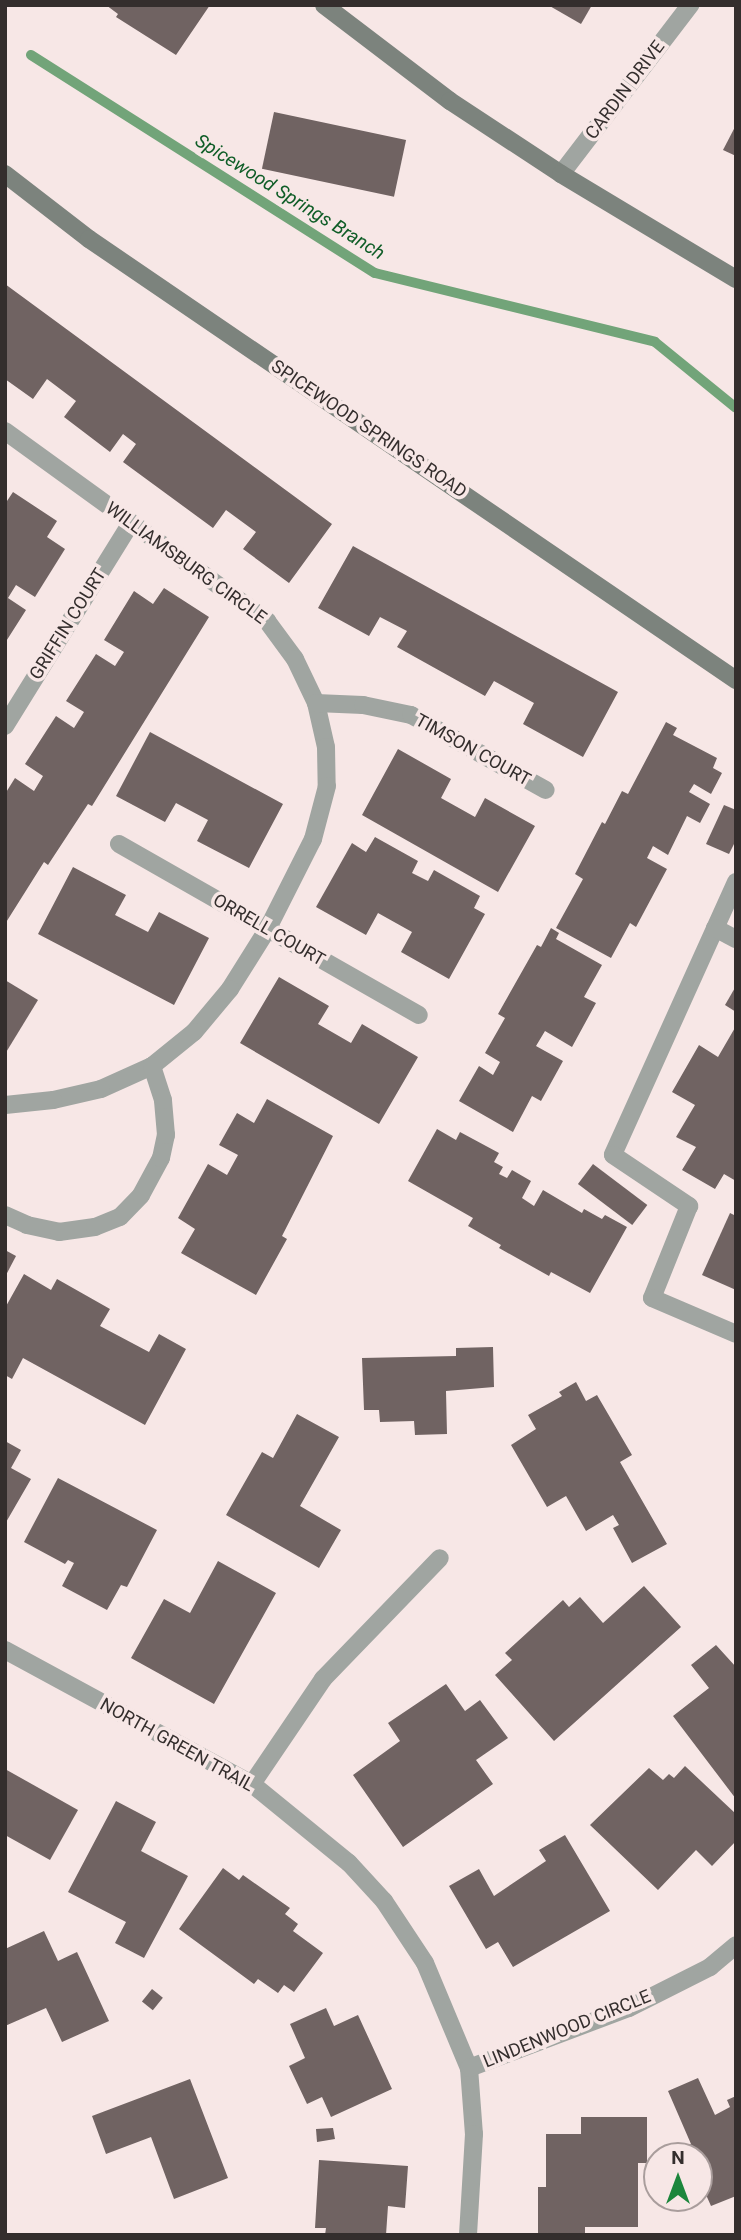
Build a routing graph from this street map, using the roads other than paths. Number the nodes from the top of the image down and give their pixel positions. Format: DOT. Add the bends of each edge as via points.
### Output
graph roads {
  1 [pos="324,5"];
  2 [pos="690,5"];
  3 [pos="5,174"];
  4 [pos="561,174"];
  5 [pos="736,279"];
  6 [pos="5,430"];
  7 [pos="131,523"];
  8 [pos="736,680"];
  9 [pos="316,704"];
  10 [pos="5,726"];
  11 [pos="545,790"];
  12 [pos="119,845"];
  13 [pos="736,882"];
  14 [pos="715,928"];
  15 [pos="267,930"];
  16 [pos="736,939"];
  17 [pos="419,1015"];
  18 [pos="152,1066"];
  19 [pos="5,1105"];
  20 [pos="5,1215"];
  21 [pos="736,1334"];
  22 [pos="440,1558"];
  23 [pos="5,1650"];
  24 [pos="252,1784"];
  25 [pos="736,1945"];
  26 [pos="469,2068"];
  27 [pos="468,2235"];
  1 -- 4 [label="main road" via="450,100"];
  2 -- 4 [label="street, CARDIN DRIVE"];
  3 -- 8 [label="main road, SPICEWOOD SPRINGS ROAD" via="89,239"];
  4 -- 5 [label="main road"];
  6 -- 7 [label="street, WILLIAMSBURG CIRCLE"];
  7 -- 9 [label="street, WILLIAMSBURG CIRCLE" via="267,621 295,659"];
  7 -- 10 [label="street, GRIFFIN COURT"];
  9 -- 11 [label="street, TIMSON COURT" via="363,705 411,715"];
  9 -- 15 [label="street, WILLIAMSBURG CIRCLE" via="326,747 327,786 313,839"];
  12 -- 15 [label="street, ORRELL COURT"];
  13 -- 14 [label="street"];
  14 -- 16 [label="street"];
  14 -- 21 [label="street" via="614,1155 689,1206 652,1298"];
  15 -- 17 [label="street, ORRELL COURT"];
  15 -- 18 [label="street, WILLIAMSBURG CIRCLE" via="212,1011"];
  18 -- 19 [label="street, WILLIAMSBURG CIRCLE" via="101,1089"];
  18 -- 20 [label="street" via="163,1100 166,1135 161,1158 141,1195 120,1217 94,1227 59,1232"];
  22 -- 24 [label="street" via="323,1679"];
  23 -- 24 [label="street, NORTH GREEN TRAIL"];
  24 -- 26 [label="street, NORTH GREEN TRAIL" via="349,1863 384,1901 425,1963"];
  25 -- 26 [label="street, LINDENWOOD CIRCLE" via="710,1967 629,2008"];
  26 -- 27 [label="street, NORTH GREEN TRAIL" via="474,2134"];
}
